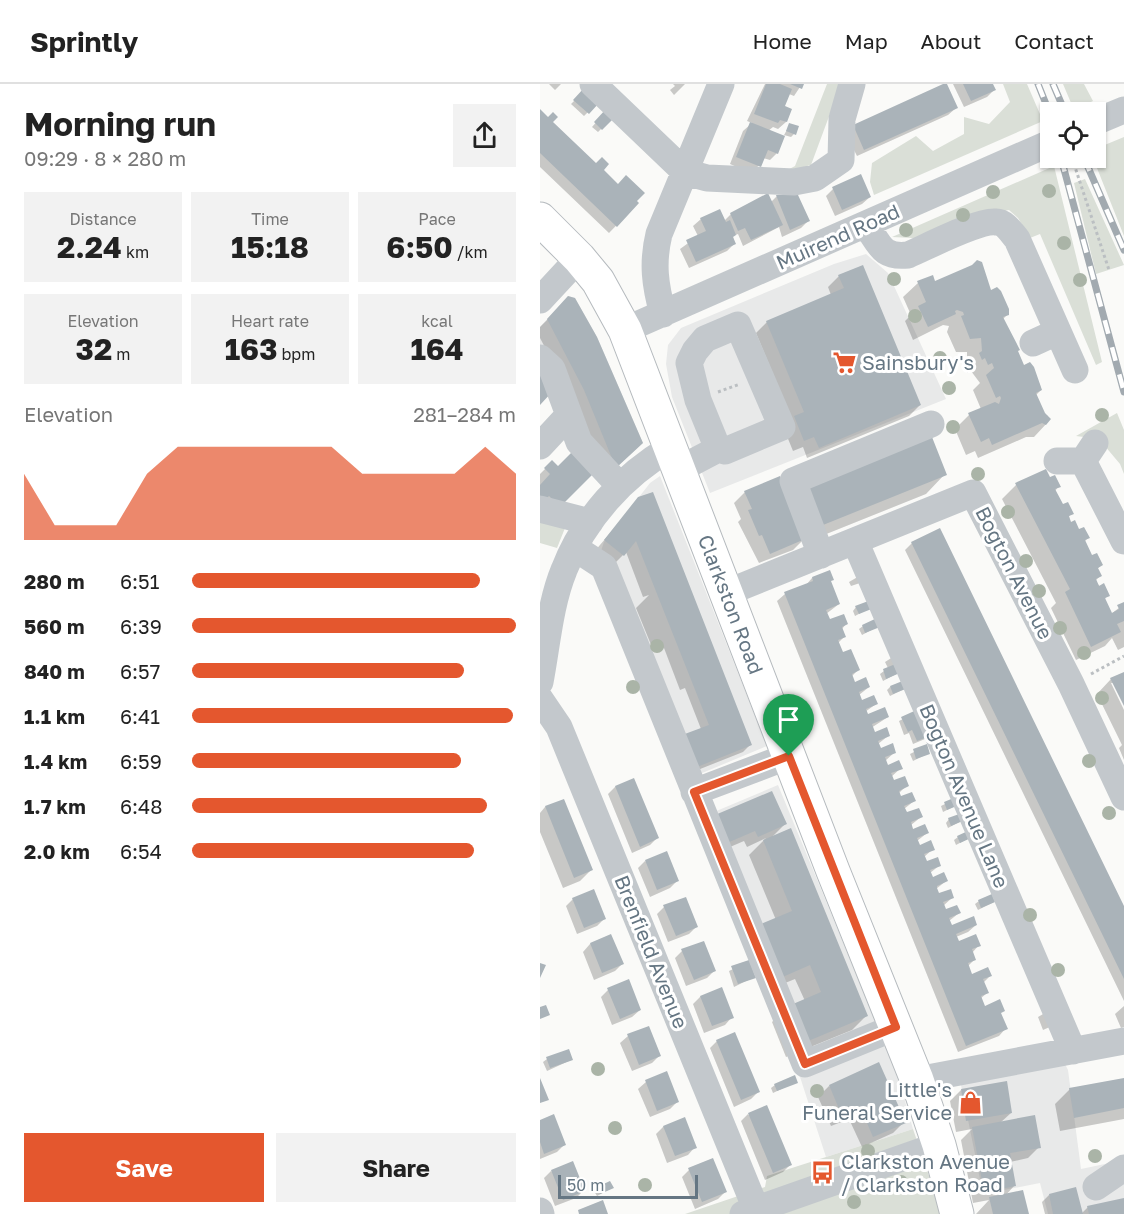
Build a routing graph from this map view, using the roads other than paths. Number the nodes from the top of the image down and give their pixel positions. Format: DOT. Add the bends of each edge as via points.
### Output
graph roads {
  1 [pos="593,84"];
  2 [pos="721,84"];
  3 [pos="852,84"];
  4 [pos="1040,147"];
  5 [pos="685,172"];
  6 [pos="540,219"];
  7 [pos="866,225"];
  8 [pos="579,258"];
  9 [pos="540,300"];
  10 [pos="663,314"];
  11 [pos="625,330"];
  12 [pos="1057,332"];
  13 [pos="1033,344"];
  14 [pos="540,358"];
  15 [pos="1075,370"];
  16 [pos="567,417"];
  17 [pos="931,424"];
  18 [pos="540,446"];
  19 [pos="718,449"];
  20 [pos="1079,455"];
  21 [pos="674,459"];
  22 [pos="619,485"];
  23 [pos="540,508"];
  24 [pos="590,522"];
  25 [pos="855,541"];
  26 [pos="1124,541"];
  27 [pos="576,548"];
  28 [pos="821,555"];
  29 [pos="726,593"];
  30 [pos="540,682"];
  31 [pos="540,699"];
  32 [pos="789,756"];
  33 [pos="694,792"];
  34 [pos="1124,797"];
  35 [pos="896,1027"];
  36 [pos="1124,1041"];
  37 [pos="1073,1051"];
  38 [pos="917,1080"];
  39 [pos="939,1145"];
  40 [pos="1124,1168"];
  41 [pos="1096,1187"];
  42 [pos="750,1212"];
  43 [pos="957,1214"];
  1 -- 5 [label="street"];
  2 -- 5 [label="street"];
  3 -- 5 [label="street" via="842,119 841,160 827,172 794,182 706,178"];
  4 -- 7 [label="street, Muirend Road"];
  5 -- 10 [label="street" via="654,255 655,282"];
  6 -- 8 [label="main road, Clarkston Road"];
  7 -- 10 [label="street, Muirend Road"];
  7 -- 12 [label="street" via="886,254 895,256 908,255 983,223 998,221 1017,239"];
  8 -- 9 [label="street"];
  8 -- 11 [label="main road, Clarkston Road" via="598,281"];
  10 -- 11 [label="street, Muirend Road"];
  11 -- 21 [label="main road, Clarkston Road"];
  12 -- 13 [label="street"];
  12 -- 15 [label="street"];
  14 -- 16 [label="street" via="552,369"];
  16 -- 18 [label="street"];
  16 -- 22 [label="street" via="579,442"];
  17 -- 28 [label="street" via="793,481"];
  19 -- 21 [label="street"];
  20 -- 26 [label="street"];
  21 -- 22 [label="street" via="641,465"];
  21 -- 29 [label="main road, Clarkston Road"];
  22 -- 24 [label="street"];
  23 -- 24 [label="street"];
  24 -- 27 [label="street"];
  25 -- 28 [label="street, Bogton Avenue"];
  25 -- 34 [label="street, Bogton Avenue" via="973,493"];
  25 -- 37 [label="street, Bogton Avenue Lane"];
  27 -- 30 [label="street" via="558,590"];
  27 -- 33 [label="street" via="604,567"];
  28 -- 29 [label="street, Bogton Avenue"];
  29 -- 32 [label="main road, Clarkston Road"];
  31 -- 42 [label="street, Brenfield Avenue" via="559,727"];
  32 -- 33 [label="street"];
  32 -- 35 [label="main road, Clarkston Road"];
  33 -- 35 [label="street" via="805,1064"];
  35 -- 38 [label="main road, Clarkston Road"];
  36 -- 37 [label="street"];
  37 -- 38 [label="street"];
  38 -- 39 [label="main road, Clarkston Road"];
  39 -- 42 [label="street"];
  39 -- 43 [label="main road, Clarkston Road"];
  40 -- 41 [label="street"];
}
